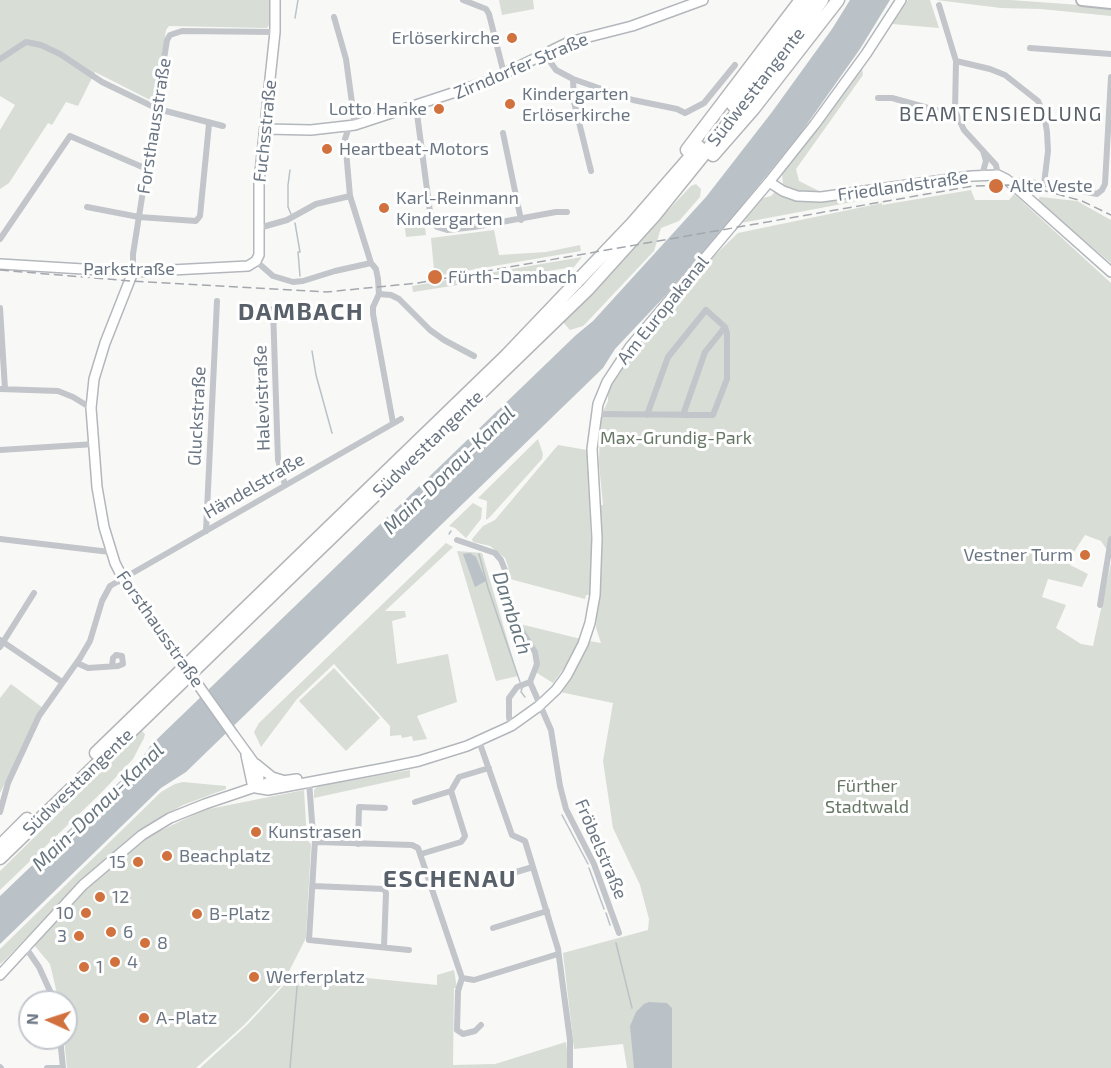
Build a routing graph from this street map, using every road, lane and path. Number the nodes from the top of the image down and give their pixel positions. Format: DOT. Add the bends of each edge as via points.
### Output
graph roads {
  1 [pos="275,0"];
  2 [pos="463,0"];
  3 [pos="703,0"];
  4 [pos="789,0"];
  5 [pos="801,0"];
  6 [pos="811,0"];
  7 [pos="822,0"];
  8 [pos="830,0"];
  9 [pos="838,0"];
  10 [pos="902,0"];
  11 [pos="1082,0"];
  12 [pos="1111,3"];
  13 [pos="939,5"];
  14 [pos="787,16"];
  15 [pos="334,17"];
  16 [pos="818,24"];
  17 [pos="275,32"];
  18 [pos="1030,48"];
  19 [pos="544,53"];
  20 [pos="1111,54"];
  21 [pos="0,59"];
  22 [pos="956,62"];
  23 [pos="735,64"];
  24 [pos="504,74"];
  25 [pos="1111,77"];
  26 [pos="573,79"];
  27 [pos="878,98"];
  28 [pos="416,106"];
  29 [pos="158,109"];
  30 [pos="955,111"];
  31 [pos="209,124"];
  32 [pos="223,126"];
  33 [pos="352,126"];
  34 [pos="266,129"];
  35 [pos="503,133"];
  36 [pos="1110,139"];
  37 [pos="982,150"];
  38 [pos="985,164"];
  39 [pos="995,164"];
  40 [pos="147,169"];
  41 [pos="591,171"];
  42 [pos="982,175"];
  43 [pos="1002,177"];
  44 [pos="769,182"];
  45 [pos="1044,184"];
  46 [pos="350,196"];
  47 [pos="651,203"];
  48 [pos="87,207"];
  49 [pos="567,212"];
  50 [pos="654,216"];
  51 [pos="139,217"];
  52 [pos="521,220"];
  53 [pos="259,228"];
  54 [pos="0,239"];
  55 [pos="256,261"];
  56 [pos="371,263"];
  57 [pos="0,264"];
  58 [pos="133,272"];
  59 [pos="1111,272"];
  60 [pos="379,294"];
  61 [pos="217,301"];
  62 [pos="0,308"];
  63 [pos="273,309"];
  64 [pos="725,327"];
  65 [pos="474,356"];
  66 [pos="3,389"];
  67 [pos="91,408"];
  68 [pos="596,414"];
  69 [pos="647,415"];
  70 [pos="683,415"];
  71 [pos="401,419"];
  72 [pos="393,423"];
  73 [pos="95,444"];
  74 [pos="0,450"];
  75 [pos="285,485"];
  76 [pos="206,531"];
  77 [pos="0,539"];
  78 [pos="1111,539"];
  79 [pos="457,540"];
  80 [pos="110,552"];
  81 [pos="123,579"];
  82 [pos="34,593"];
  83 [pos="1100,605"];
  84 [pos="1,643"];
  85 [pos="77,663"];
  86 [pos="112,666"];
  87 [pos="62,682"];
  88 [pos="530,682"];
  89 [pos="539,706"];
  90 [pos="511,726"];
  91 [pos="479,741"];
  92 [pos="244,750"];
  93 [pos="254,763"];
  94 [pos="489,768"];
  95 [pos="283,781"];
  96 [pos="309,781"];
  97 [pos="256,788"];
  98 [pos="451,791"];
  99 [pos="415,802"];
  100 [pos="385,808"];
  101 [pos="0,812"];
  102 [pos="314,837"];
  103 [pos="358,844"];
  104 [pos="0,846"];
  105 [pos="421,854"];
  106 [pos="0,858"];
  107 [pos="533,867"];
  108 [pos="479,883"];
  109 [pos="313,886"];
  110 [pos="547,911"];
  111 [pos="493,928"];
  112 [pos="619,933"];
  113 [pos="384,947"];
  114 [pos="26,948"];
  115 [pos="409,950"];
  116 [pos="558,954"];
  117 [pos="0,975"];
  118 [pos="462,978"];
  119 [pos="50,990"];
  120 [pos="481,1025"];
  121 [pos="61,1050"];
  122 [pos="47,1068"];
  123 [pos="63,1068"];
  124 [pos="570,1068"];
  1 -- 17 [label="main road, Fuchsstraße"];
  2 -- 24 [label="street" via="489,14"];
  3 -- 19 [label="main road, Zirndorfer Straße"];
  4 -- 14 [label="highway"];
  5 -- 14 [label="highway"];
  6 -- 47 [label="highway, Südwesttangente" via="733,105"];
  7 -- 50 [label="highway, Südwesttangente" via="783,56"];
  8 -- 16 [label="highway"];
  9 -- 16 [label="highway"];
  10 -- 44 [label="main road, Am Europakanal" via="836,96"];
  11 -- 12 [label="main road"];
  13 -- 22 [label="street"];
  14 -- 47 [label="highway"];
  15 -- 33 [label="street" via="346,59"];
  16 -- 50 [label="highway" via="742,123 667,207"];
  17 -- 29 [label="street, Forsthausstraße" via="170,35"];
  17 -- 34 [label="main road, Fuchsstraße"];
  18 -- 20 [label="street"];
  19 -- 24 [label="main road, Zirndorfer Straße"];
  19 -- 26 [label="street" via="556,70"];
  21 -- 29 [label="street" via="26,42 41,45 102,82"];
  22 -- 30 [label="street"];
  22 -- 45 [label="street" via="1005,75 1038,101 1047,132"];
  23 -- 26 [label="street" via="704,103 685,113"];
  24 -- 28 [label="main road, Zirndorfer Straße"];
  25 -- 36 [label="street"];
  26 -- 41 [label="street" via="574,102"];
  27 -- 30 [label="street"];
  28 -- 33 [label="main road, Zirndorfer Straße"];
  28 -- 52 [label="street" via="430,212 435,224 447,230"];
  29 -- 31 [label="street"];
  29 -- 40 [label="street, Forsthausstraße"];
  30 -- 37 [label="street" via="964,130"];
  31 -- 32 [label="street"];
  31 -- 51 [label="street" via="200,216 196,221"];
  33 -- 34 [label="main road, Zirndorfer Straße"];
  33 -- 46 [label="street" via="345,139"];
  34 -- 53 [label="main road, Fuchsstraße" via="259,182"];
  35 -- 52 [label="street"];
  36 -- 45 [label="street, Friedlandstraße" via="1105,184 1097,194"];
  37 -- 38 [label="street"];
  37 -- 39 [label="street"];
  38 -- 39 [label="street"];
  38 -- 42 [label="street"];
  39 -- 43 [label="street"];
  40 -- 51 [label="street, Forsthausstraße"];
  40 -- 54 [label="street" via="70,136"];
  42 -- 43 [label="main road, Friedlandstraße"];
  42 -- 44 [label="main road, Friedlandstraße" via="821,197 797,196"];
  43 -- 45 [label="street, Friedlandstraße"];
  43 -- 59 [label="main road"];
  44 -- 68 [label="main road, Am Europakanal" via="630,346 607,382"];
  46 -- 53 [label="street" via="316,204 287,220"];
  46 -- 56 [label="street"];
  47 -- 104 [label="highway, Südwesttangente" via="507,355"];
  48 -- 51 [label="street, Forsthausstraße"];
  49 -- 52 [label="street"];
  50 -- 106 [label="highway, Südwesttangente" via="515,361"];
  51 -- 58 [label="street, Forsthausstraße"];
  53 -- 55 [label="main road, Fuchsstraße"];
  55 -- 56 [label="street" via="273,276 293,282"];
  55 -- 58 [label="main road, Parkstraße" via="249,266"];
  56 -- 60 [label="street" via="376,269"];
  57 -- 58 [label="main road, Parkstraße"];
  58 -- 67 [label="main road, Forsthausstraße" via="97,367"];
  60 -- 65 [label="street" via="399,298 430,330"];
  60 -- 72 [label="street" via="374,314"];
  61 -- 76 [label="street, Gluckstraße"];
  62 -- 66 [label="street"];
  63 -- 75 [label="street, Halevistraße" via="278,460"];
  64 -- 69 [label="street" via="706,310 668,357"];
  64 -- 70 [label="street" via="705,352"];
  64 -- 70 [label="street" via="727,379 713,415"];
  66 -- 67 [label="street" via="58,391"];
  67 -- 73 [label="main road, Forsthausstraße"];
  68 -- 69 [label="street"];
  68 -- 89 [label="main road, Am Europakanal" via="592,449 597,567 590,623 567,675"];
  69 -- 70 [label="street"];
  71 -- 72 [label="street, Händelstraße"];
  72 -- 75 [label="street, Händelstraße"];
  73 -- 74 [label="street"];
  73 -- 80 [label="main road, Forsthausstraße" via="97,487"];
  75 -- 76 [label="street, Händelstraße"];
  76 -- 81 [label="street, Händelstraße"];
  77 -- 80 [label="street"];
  78 -- 83 [label="street"];
  79 -- 88 [label="street" via="495,553 501,560 509,610 535,652 537,664"];
  80 -- 81 [label="main road, Forsthausstraße"];
  81 -- 85 [label="street, Händelstraße" via="105,594 90,641"];
  81 -- 92 [label="main road, Forsthausstraße, bridge"];
  82 -- 84 [label="street"];
  84 -- 87 [label="street"];
  85 -- 86 [label="street" via="88,669"];
  85 -- 87 [label="street, Händelstraße"];
  87 -- 101 [label="street, Händelstraße" via="21,753"];
  88 -- 89 [label="street, Fröbelstraße"];
  88 -- 90 [label="street" via="511,693"];
  89 -- 90 [label="main road, Am Europakanal"];
  89 -- 112 [label="street, Fröbelstraße" via="551,730 566,809 594,864"];
  90 -- 91 [label="main road, Am Europakanal"];
  91 -- 94 [label="street"];
  91 -- 96 [label="main road, Am Europakanal" via="419,761"];
  92 -- 93 [label="main road, Forsthausstraße"];
  92 -- 97 [label="main road, Forsthausstraße"];
  93 -- 95 [label="main road"];
  93 -- 97 [label="main road" via="259,777"];
  94 -- 98 [label="street" via="459,777"];
  94 -- 107 [label="street" via="512,835 525,841"];
  95 -- 96 [label="main road, Am Europakanal"];
  95 -- 97 [label="main road, Am Europakanal"];
  96 -- 97 [label="main road, Am Europakanal" via="268,790"];
  96 -- 102 [label="street"];
  97 -- 114 [label="main road, Am Europakanal" via="170,818 142,835 83,885"];
  98 -- 99 [label="street"];
  98 -- 105 [label="street" via="465,836 461,842"];
  100 -- 103 [label="street" via="359,807"];
  102 -- 103 [label="street" via="321,843"];
  102 -- 109 [label="street"];
  103 -- 105 [label="street" via="412,845"];
  105 -- 118 [label="street"];
  107 -- 108 [label="street"];
  107 -- 110 [label="street"];
  109 -- 113 [label="street" via="309,940"];
  109 -- 113 [label="street" via="384,889"];
  110 -- 111 [label="street"];
  110 -- 116 [label="street"];
  113 -- 115 [label="street"];
  114 -- 117 [label="main road, Am Europakanal"];
  114 -- 119 [label="street"];
  116 -- 118 [label="street" via="474,980"];
  116 -- 124 [label="street"];
  118 -- 120 [label="street" via="458,1030 463,1034"];
  121 -- 123 [label="street"];
  122 -- 123 [label="street"];
}
